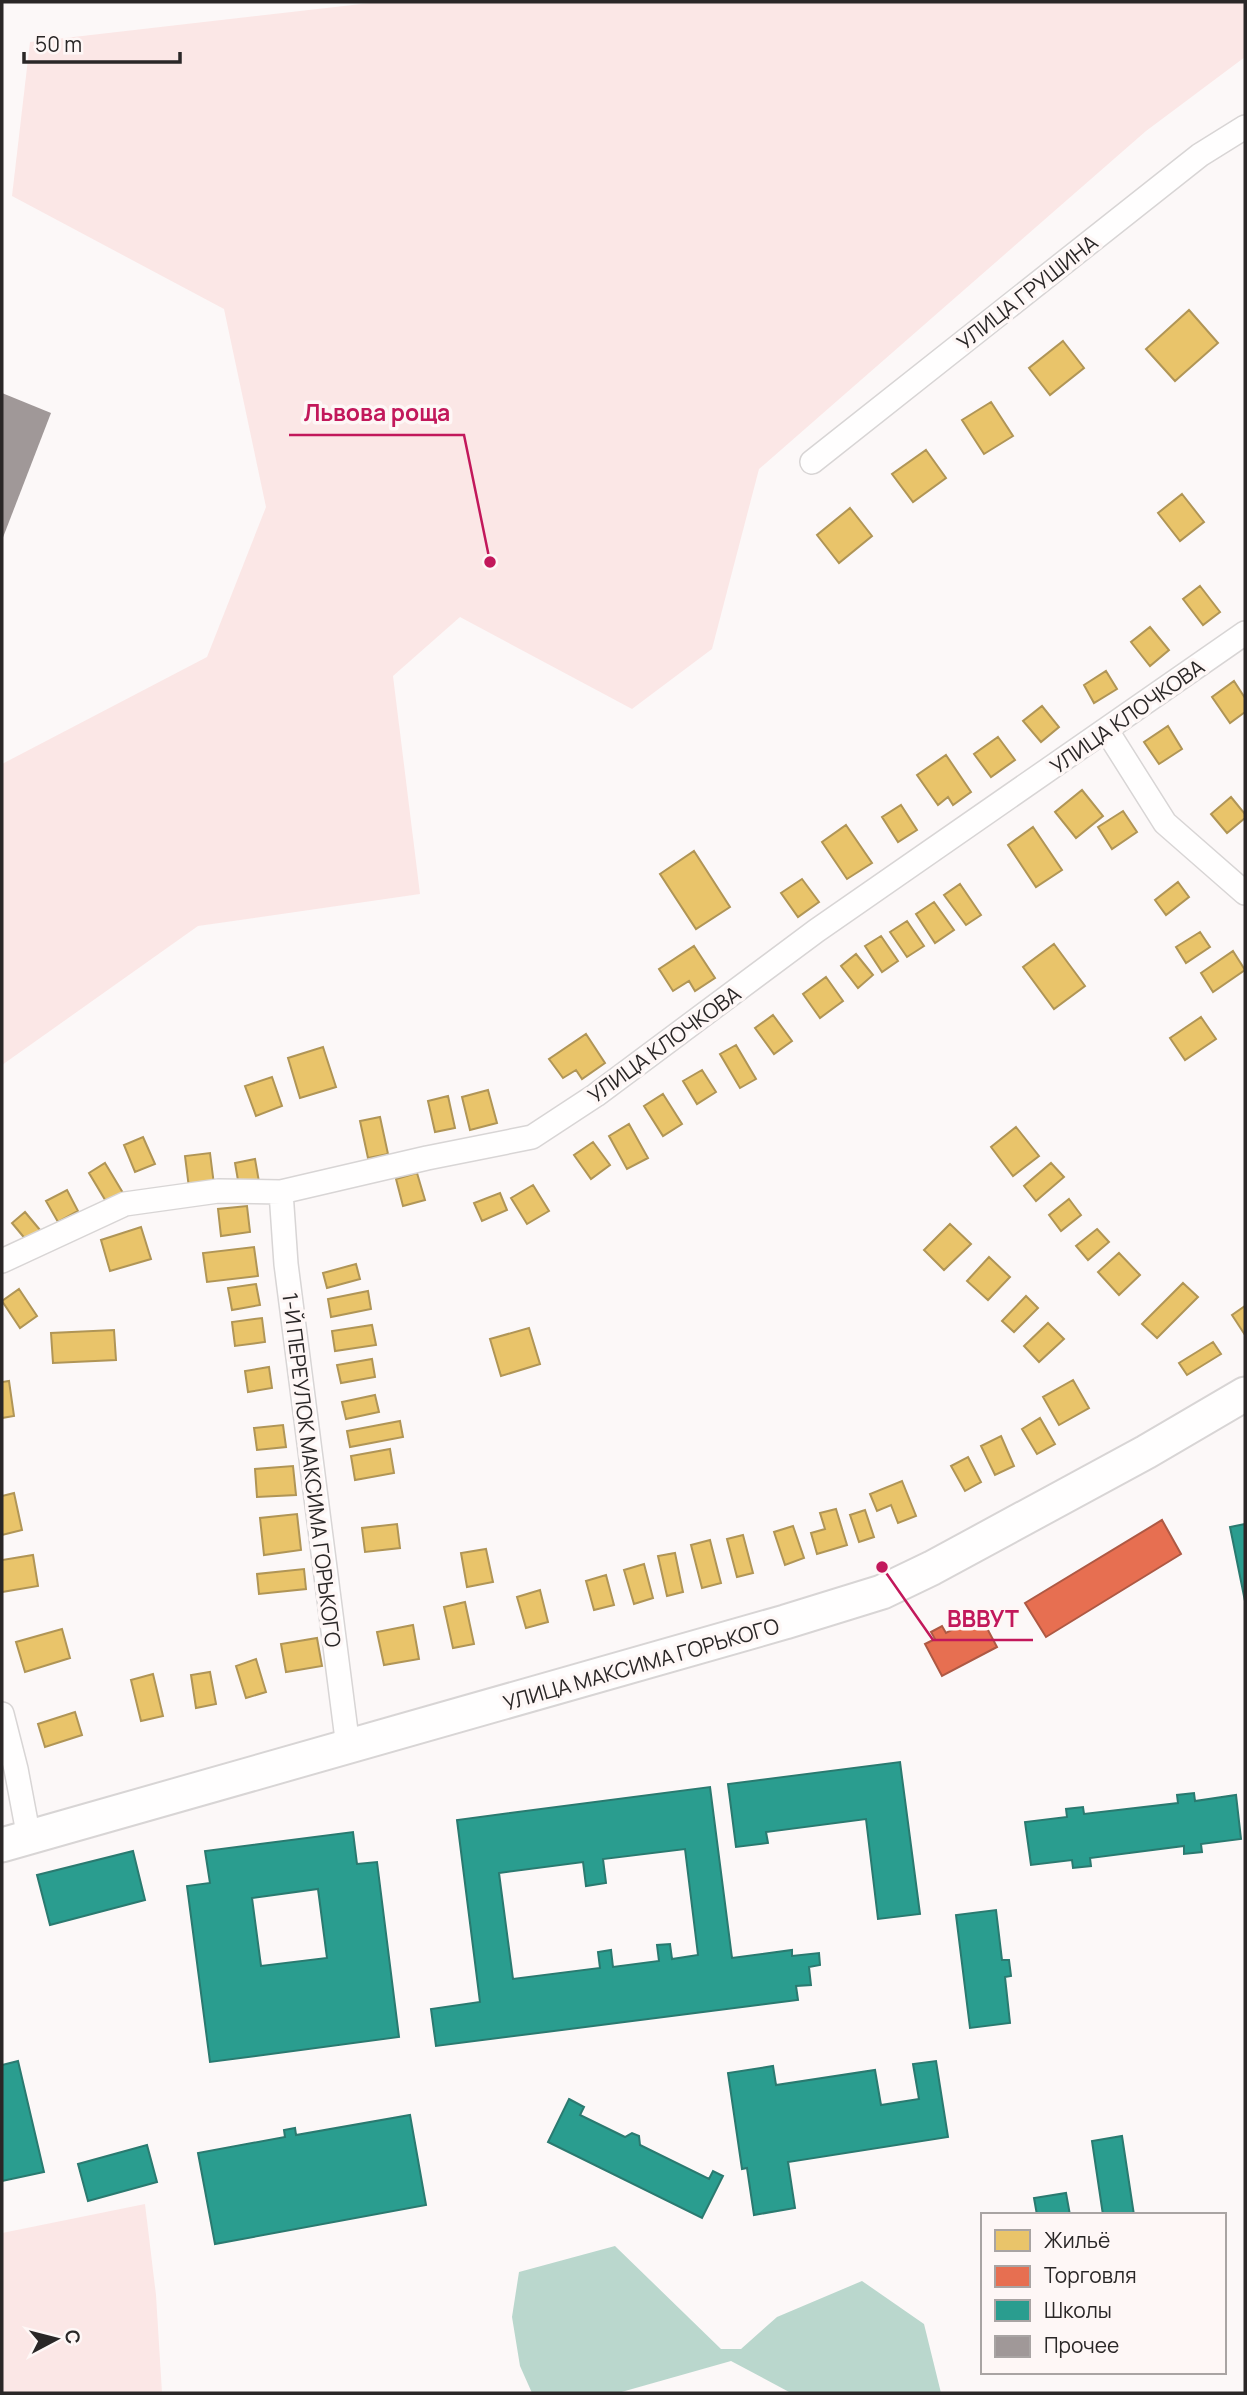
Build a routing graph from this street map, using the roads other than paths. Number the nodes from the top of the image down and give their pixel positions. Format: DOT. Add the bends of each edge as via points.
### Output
graph roads {
  1 [pos="1245,127"];
  2 [pos="812,462"];
  3 [pos="1245,633"];
  4 [pos="1107,731"];
  5 [pos="1245,892"];
  6 [pos="281,1192"];
  7 [pos="2,1261"];
  8 [pos="1245,1394"];
  9 [pos="2,1714"];
  10 [pos="348,1747"];
  11 [pos="15,1842"];
  1 -- 2 [label="street, УЛИЦА ГРУШИНА" via="1200,155"];
  3 -- 4 [label="street, УЛИЦА КЛОЧКОВА"];
  4 -- 5 [label="street" via="1165,823"];
  4 -- 6 [label="street, УЛИЦА КЛОЧКОВА" via="817,931 532,1137"];
  6 -- 7 [label="street, УЛИЦА КЛОЧКОВА" via="218,1191 125,1204"];
  6 -- 10 [label="street, 1-Й ПЕРЕУЛОК МАКСИМА ГОРЬКОГО" via="286,1264"];
  8 -- 10 [label="main road, УЛИЦА МАКСИМА ГОРЬКОГО" via="1146,1452 882,1592"];
  9 -- 11 [label="street" via="16,1769"];
  10 -- 11 [label="main road, УЛИЦА МАКСИМА ГОРЬКОГО"];
}
